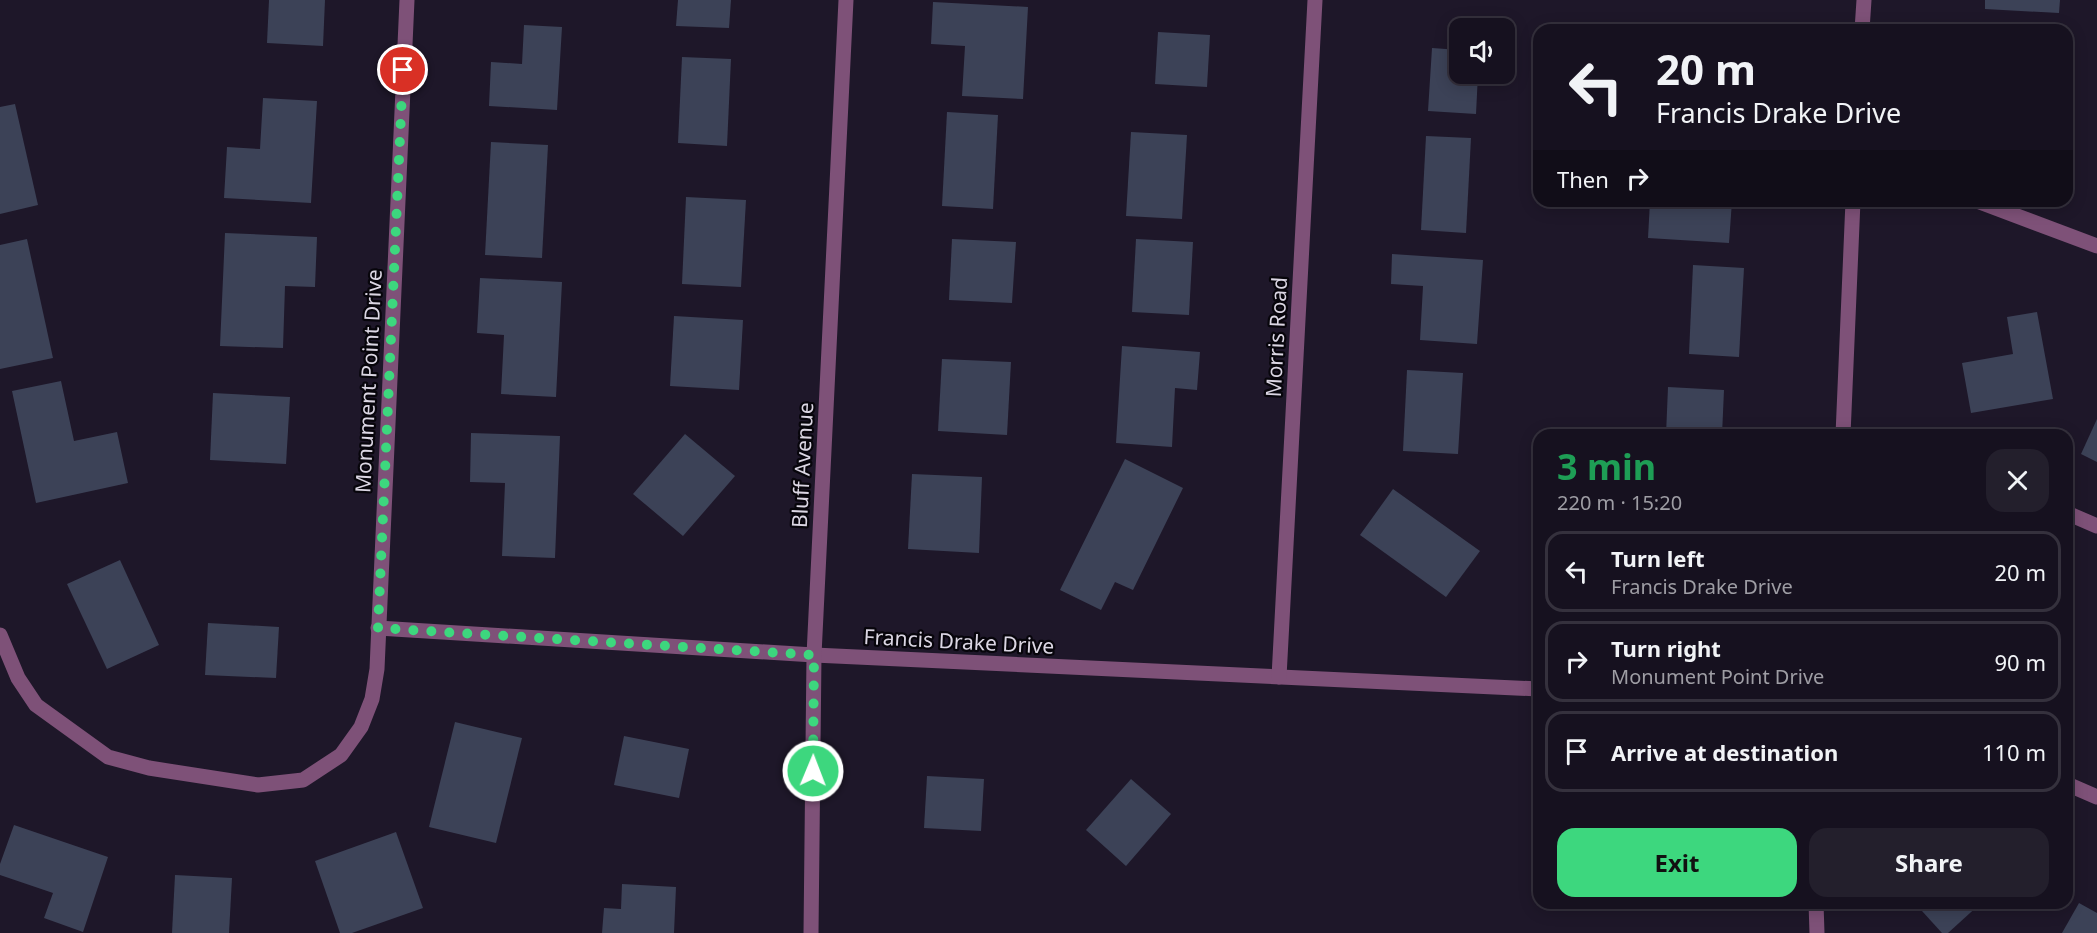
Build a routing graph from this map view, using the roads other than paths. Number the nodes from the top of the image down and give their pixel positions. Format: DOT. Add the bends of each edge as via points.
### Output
graph roads {
  1 [pos="406,0"];
  2 [pos="846,0"];
  3 [pos="1315,0"];
  4 [pos="1864,0"];
  5 [pos="1862,24"];
  6 [pos="1853,207"];
  7 [pos="1993,207"];
  8 [pos="2097,246"];
  9 [pos="1843,429"];
  10 [pos="2073,516"];
  11 [pos="2097,526"];
  12 [pos="378,628"];
  13 [pos="0,635"];
  14 [pos="814,655"];
  15 [pos="1279,677"];
  16 [pos="1533,689"];
  17 [pos="2073,787"];
  18 [pos="2097,797"];
  19 [pos="1816,909"];
  20 [pos="812,933"];
  21 [pos="1817,933"];
  1 -- 12 [label="street, Monument Point Drive"];
  2 -- 14 [label="street, Bluff Avenue"];
  3 -- 15 [label="street, Morris Road"];
  4 -- 5 [label="street"];
  6 -- 9 [label="street"];
  7 -- 8 [label="street"];
  10 -- 11 [label="street"];
  12 -- 13 [label="street, Monument Point Drive" via="377,669 362,727 341,754 303,780 258,785 149,768 108,757 36,705 18,678"];
  12 -- 14 [label="street, Francis Drake Drive"];
  14 -- 15 [label="street, Francis Drake Drive"];
  14 -- 20 [label="street, Bluff Avenue"];
  15 -- 16 [label="street, Francis Drake Drive"];
  17 -- 18 [label="street"];
  19 -- 21 [label="street"];
}
